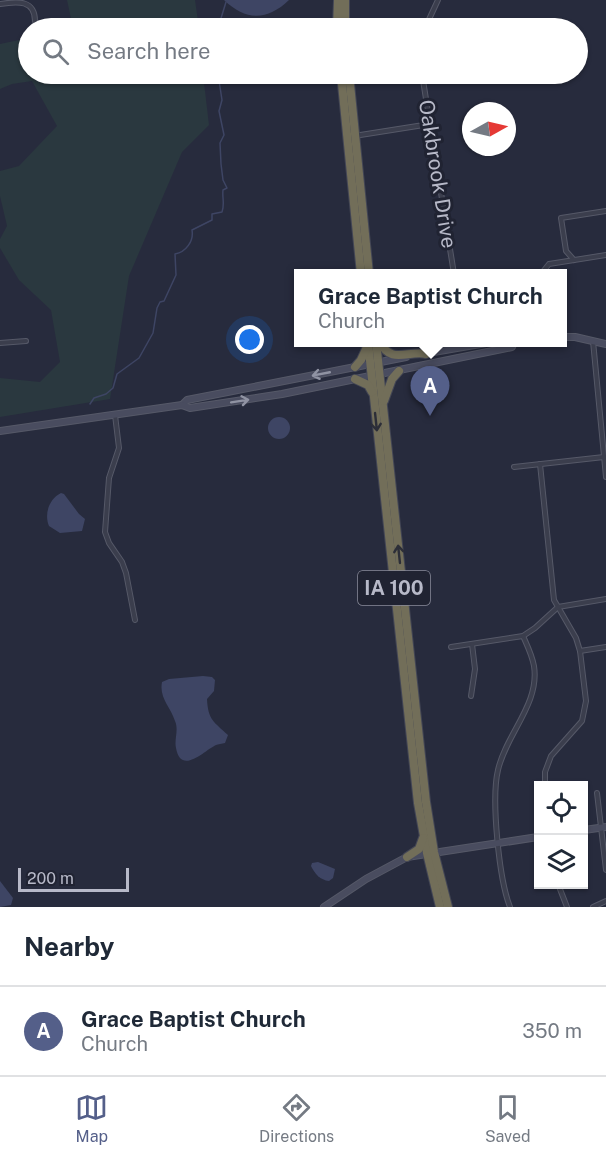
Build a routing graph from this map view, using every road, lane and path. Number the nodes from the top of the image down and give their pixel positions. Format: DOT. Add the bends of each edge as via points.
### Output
graph roads {
  1 [pos="338,0"];
  2 [pos="345,0"];
  3 [pos="438,0"];
  4 [pos="0,4"];
  5 [pos="34,18"];
  6 [pos="337,18"];
  7 [pos="345,18"];
  8 [pos="429,18"];
  9 [pos="343,84"];
  10 [pos="349,84"];
  11 [pos="423,84"];
  12 [pos="429,124"];
  13 [pos="351,136"];
  14 [pos="606,211"];
  15 [pos="606,255"];
  16 [pos="573,260"];
  17 [pos="361,269"];
  18 [pos="368,269"];
  19 [pos="453,269"];
  20 [pos="545,269"];
  21 [pos="567,337"];
  22 [pos="593,340"];
  23 [pos="26,341"];
  24 [pos="0,343"];
  25 [pos="606,344"];
  26 [pos="366,347"];
  27 [pos="369,347"];
  28 [pos="377,347"];
  29 [pos="382,347"];
  30 [pos="459,347"];
  31 [pos="474,347"];
  32 [pos="507,347"];
  33 [pos="426,354"];
  34 [pos="475,354"];
  35 [pos="374,364"];
  36 [pos="355,368"];
  37 [pos="399,371"];
  38 [pos="376,375"];
  39 [pos="355,379"];
  40 [pos="373,394"];
  41 [pos="182,405"];
  42 [pos="383,405"];
  43 [pos="115,415"];
  44 [pos="0,431"];
  45 [pos="604,457"];
  46 [pos="540,464"];
  47 [pos="514,467"];
  48 [pos="606,477"];
  49 [pos="606,599"];
  50 [pos="558,608"];
  51 [pos="135,620"];
  52 [pos="523,636"];
  53 [pos="472,644"];
  54 [pos="606,646"];
  55 [pos="451,647"];
  56 [pos="579,651"];
  57 [pos="471,696"];
  58 [pos="545,781"];
  59 [pos="597,794"];
  60 [pos="604,827"];
  61 [pos="588,829"];
  62 [pos="423,834"];
  63 [pos="534,838"];
  64 [pos="499,842"];
  65 [pos="434,852"];
  66 [pos="411,856"];
  67 [pos="433,864"];
  68 [pos="606,870"];
  69 [pos="560,889"];
  70 [pos="606,901"];
  71 [pos="324,907"];
  72 [pos="440,907"];
  73 [pos="448,907"];
  74 [pos="510,907"];
  75 [pos="567,907"];
  76 [pos="593,907"];
  1 -- 6 [label="highway"];
  2 -- 7 [label="highway"];
  3 -- 8 [label="street"];
  4 -- 5 [label="street" via="26,2 33,9"];
  9 -- 13 [label="highway"];
  10 -- 13 [label="highway"];
  11 -- 12 [label="street, Oakbrook Drive"];
  12 -- 13 [label="street"];
  12 -- 19 [label="street, Oakbrook Drive"];
  13 -- 17 [label="highway"];
  13 -- 18 [label="highway"];
  14 -- 16 [label="street" via="561,218 566,251"];
  15 -- 16 [label="street"];
  16 -- 20 [label="street" via="549,264"];
  21 -- 22 [label="main road"];
  22 -- 25 [label="main road"];
  22 -- 45 [label="street"];
  23 -- 24 [label="street"];
  26 -- 36 [label="highway"];
  27 -- 35 [label="highway, IA 100"];
  28 -- 35 [label="highway, IA 100"];
  29 -- 33 [label="highway" via="392,355"];
  30 -- 33 [label="main road"];
  31 -- 34 [label="street"];
  32 -- 34 [label="main road"];
  33 -- 35 [label="main road"];
  34 -- 37 [label="main road"];
  35 -- 36 [label="main road"];
  35 -- 38 [label="highway, IA 100"];
  36 -- 41 [label="main road, one-way" via="188,400"];
  37 -- 38 [label="main road"];
  37 -- 42 [label="highway" via="389,385"];
  38 -- 39 [label="main road"];
  38 -- 40 [label="highway, IA 100"];
  38 -- 42 [label="highway, IA 100"];
  39 -- 40 [label="highway" via="370,387"];
  41 -- 39 [label="main road, one-way" via="190,408"];
  40 -- 62 [label="highway, IA 100, one-way"];
  41 -- 43 [label="main road"];
  65 -- 42 [label="highway, IA 100, one-way"];
  43 -- 44 [label="main road"];
  43 -- 51 [label="street" via="119,448 109,478 105,524 109,543 126,573"];
  45 -- 46 [label="street"];
  45 -- 48 [label="street"];
  46 -- 47 [label="street"];
  46 -- 50 [label="street"];
  49 -- 50 [label="street"];
  50 -- 52 [label="street"];
  50 -- 56 [label="street" via="572,628"];
  52 -- 53 [label="street"];
  52 -- 64 [label="street" via="535,676 530,699 498,767 495,794"];
  53 -- 55 [label="street"];
  53 -- 57 [label="street" via="475,669"];
  54 -- 56 [label="street"];
  56 -- 58 [label="street" via="585,715 551,756"];
  59 -- 60 [label="street"];
  60 -- 61 [label="main road"];
  60 -- 68 [label="street"];
  62 -- 65 [label="highway, IA 100"];
  62 -- 66 [label="highway" via="419,849"];
  63 -- 64 [label="main road"];
  64 -- 65 [label="main road"];
  64 -- 74 [label="street"];
  65 -- 66 [label="main road"];
  65 -- 67 [label="highway, IA 100"];
  66 -- 67 [label="highway"];
  66 -- 71 [label="main road"];
  67 -- 72 [label="highway, IA 100"];
  67 -- 73 [label="highway, IA 100"];
  69 -- 75 [label="street"];
  70 -- 76 [label="street"];
}
